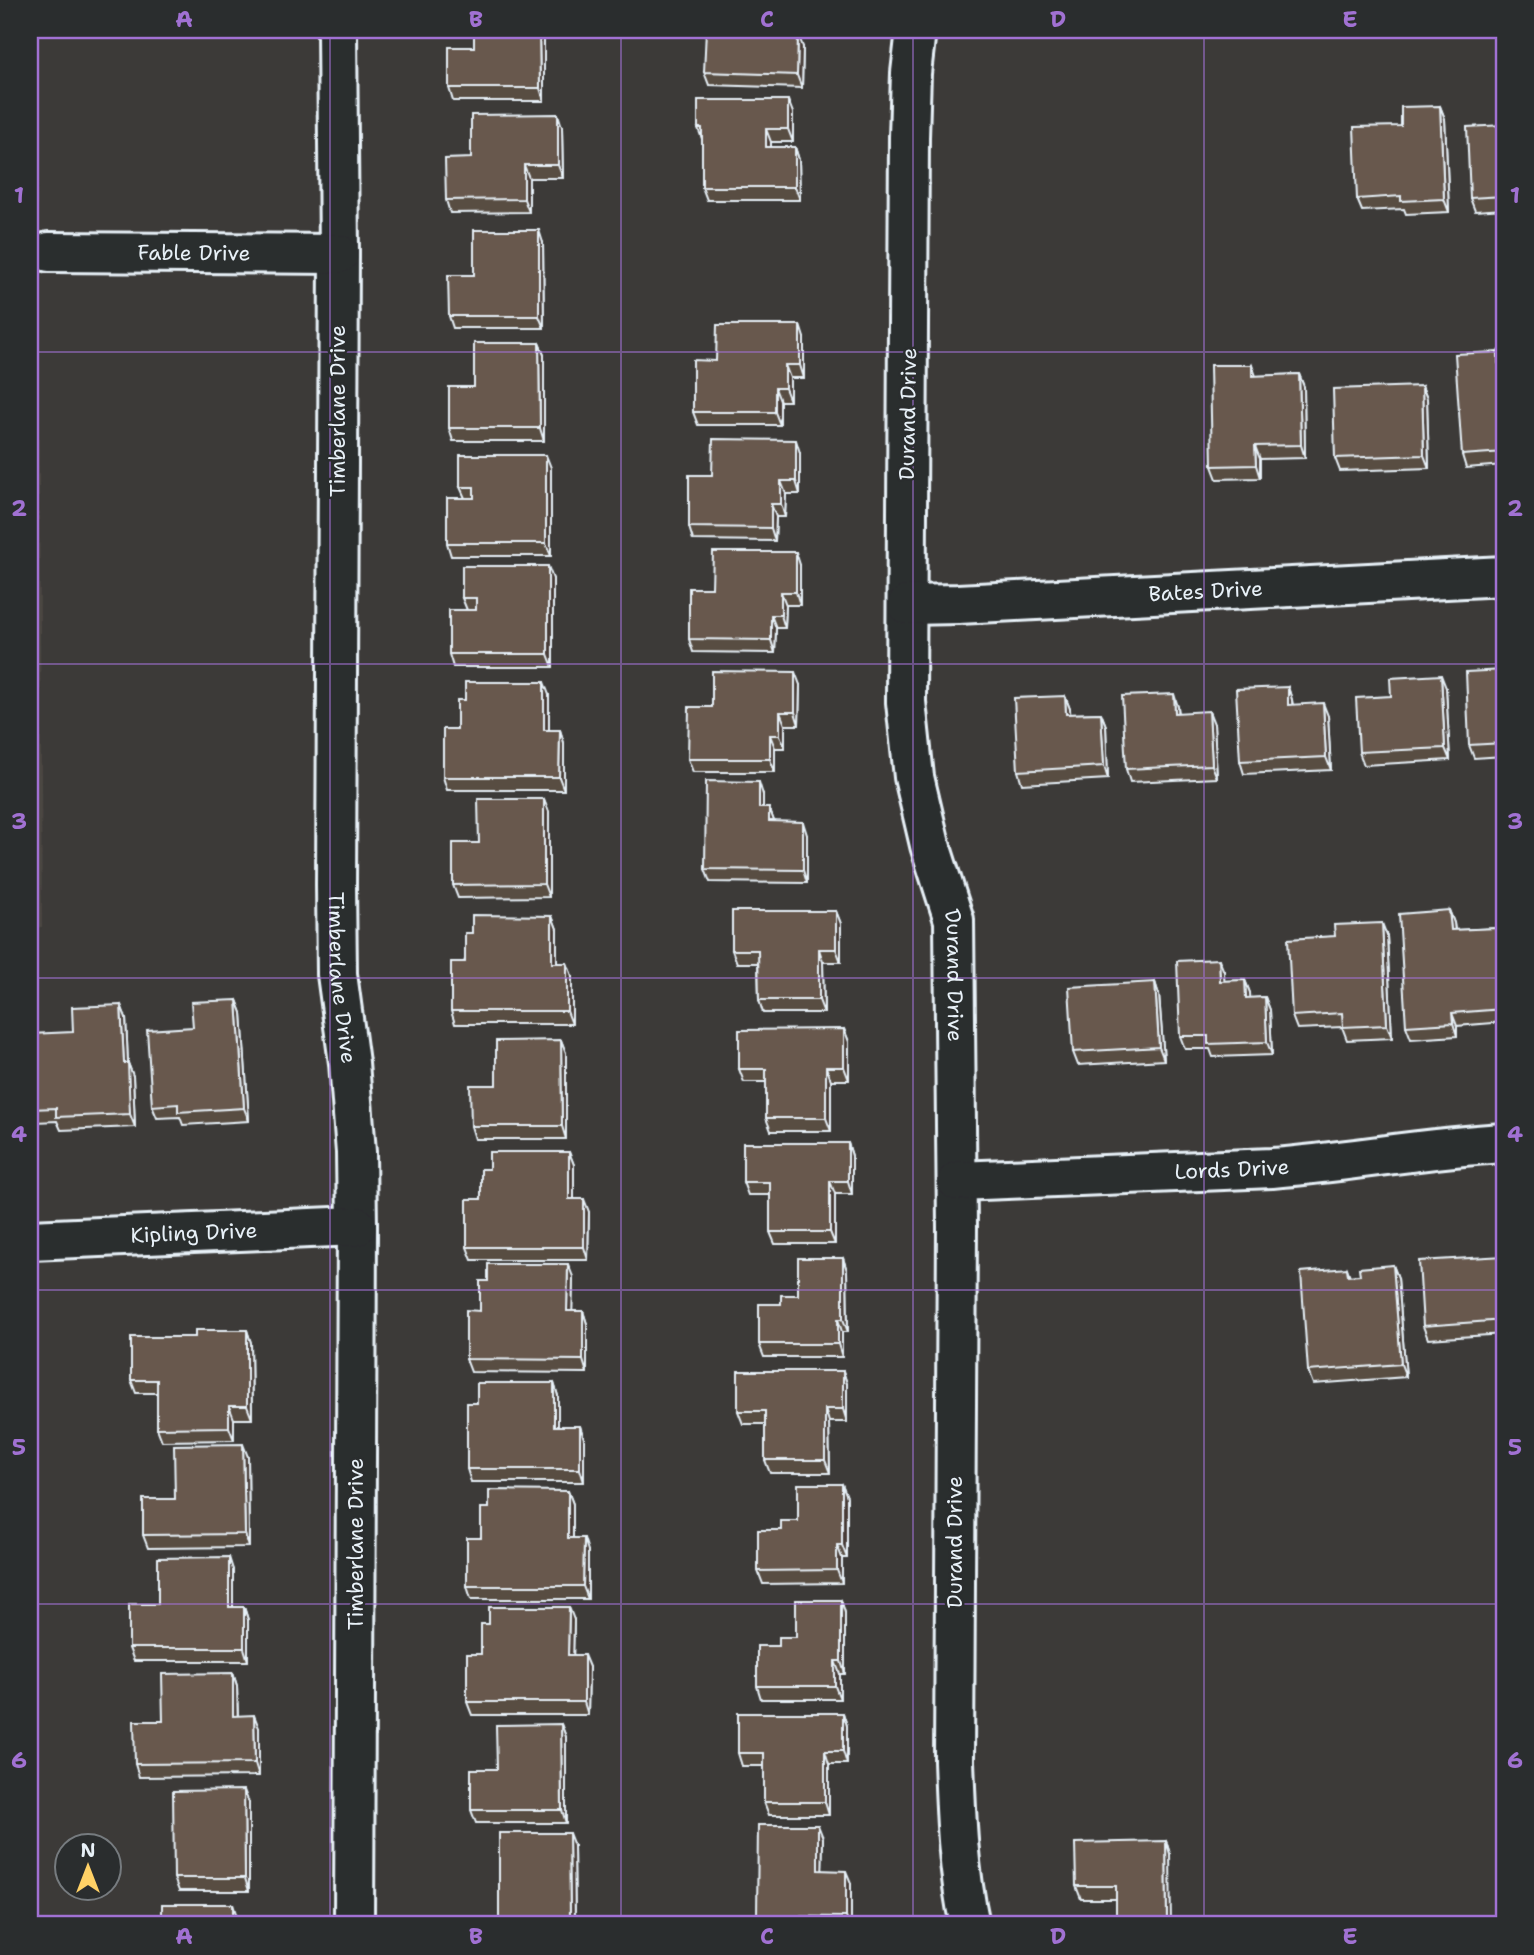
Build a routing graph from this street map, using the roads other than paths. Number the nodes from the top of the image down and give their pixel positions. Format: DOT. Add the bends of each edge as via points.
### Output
graph roads {
  1 [pos="337,30"];
  2 [pos="916,30"];
  3 [pos="49,252"];
  4 [pos="339,254"];
  5 [pos="1504,576"];
  6 [pos="907,605"];
  7 [pos="1504,1143"];
  8 [pos="957,1181"];
  9 [pos="357,1226"];
  10 [pos="30,1240"];
  11 [pos="355,1925"];
  12 [pos="970,1925"];
  1 -- 4 [label="street, Timberlane Drive"];
  2 -- 6 [label="street, Durand Drive" via="909,137"];
  3 -- 4 [label="street, Fable Drive"];
  4 -- 9 [label="street, Timberlane Drive" via="337,974 355,1140"];
  5 -- 6 [label="street, Bates Drive"];
  6 -- 8 [label="street, Durand Drive" via="906,702 914,777 954,920"];
  7 -- 8 [label="street, Lords Drive" via="1317,1165"];
  8 -- 12 [label="street, Durand Drive" via="954,1761 956,1828"];
  9 -- 10 [label="street, Kipling Drive"];
  9 -- 11 [label="street, Timberlane Drive"];
}
